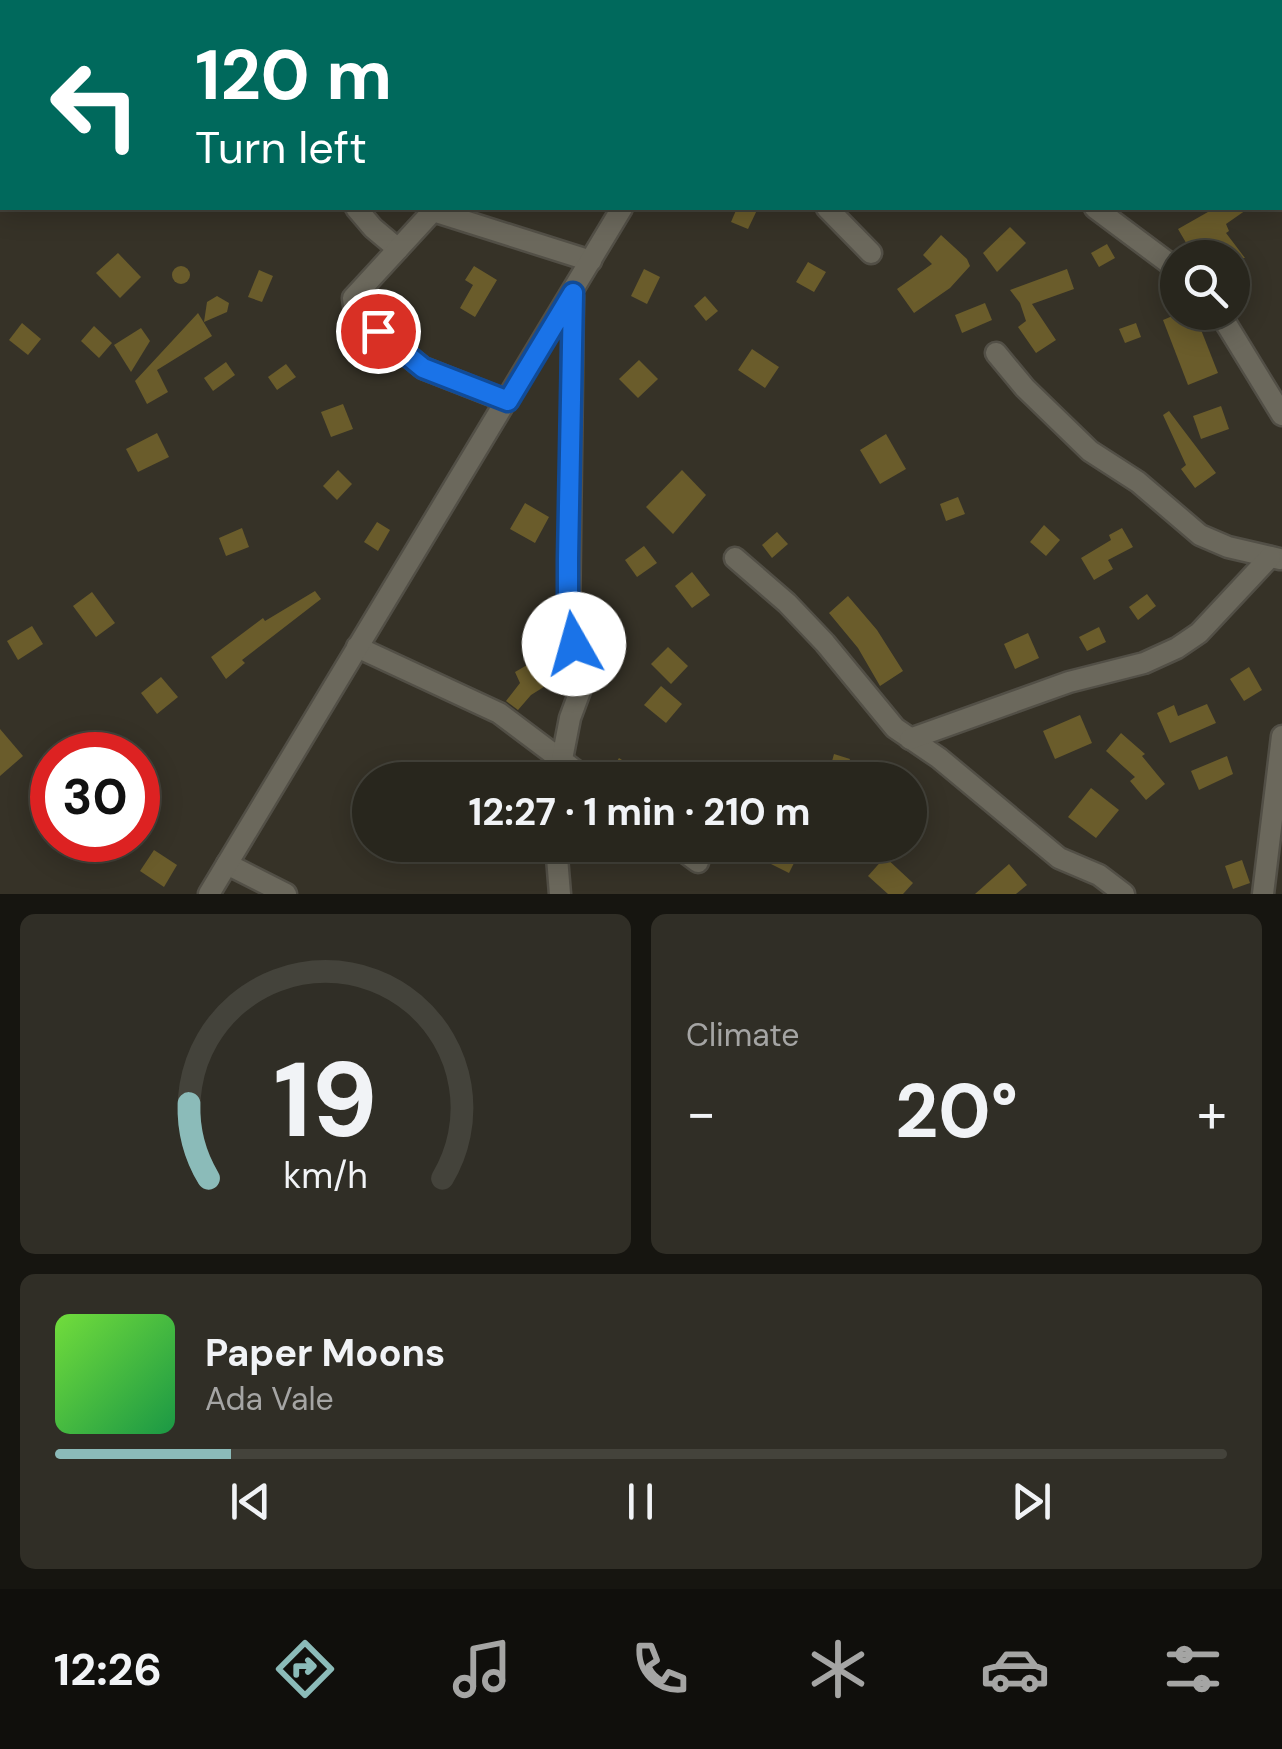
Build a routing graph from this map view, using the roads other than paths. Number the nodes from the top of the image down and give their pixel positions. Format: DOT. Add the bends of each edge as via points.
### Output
graph roads {
  1 [pos="358,210"];
  2 [pos="621,210"];
  3 [pos="829,210"];
  4 [pos="1097,210"];
  5 [pos="398,249"];
  6 [pos="871,253"];
  7 [pos="1160,257"];
  8 [pos="592,261"];
  9 [pos="573,293"];
  10 [pos="1230,330"];
  11 [pos="996,353"];
  12 [pos="508,401"];
  13 [pos="1282,415"];
  14 [pos="735,558"];
  15 [pos="1276,558"];
  16 [pos="357,647"];
  17 [pos="1282,736"];
  18 [pos="910,740"];
  19 [pos="551,762"];
  20 [pos="562,762"];
  21 [pos="556,862"];
  22 [pos="227,864"];
  23 [pos="209,894"];
  24 [pos="286,894"];
  25 [pos="556,894"];
  26 [pos="1124,894"];
  27 [pos="1263,894"];
  1 -- 5 [label="street"];
  2 -- 8 [label="street"];
  3 -- 6 [label="street"];
  4 -- 7 [label="street"];
  5 -- 8 [label="street" via="433,211"];
  5 -- 12 [label="street" via="354,298 355,313 423,368"];
  8 -- 9 [label="street"];
  9 -- 12 [label="street"];
  9 -- 20 [label="street" via="568,618 581,667"];
  10 -- 13 [label="street"];
  11 -- 15 [label="street" via="1090,451 1200,535"];
  12 -- 16 [label="street"];
  14 -- 18 [label="street" via="800,616"];
  15 -- 18 [label="street" via="1177,648"];
  16 -- 19 [label="street" via="499,713"];
  16 -- 22 [label="street"];
  17 -- 27 [label="street"];
  18 -- 26 [label="street" via="1059,858"];
  21 -- 25 [label="street"];
  22 -- 23 [label="street"];
  22 -- 24 [label="street"];
}
